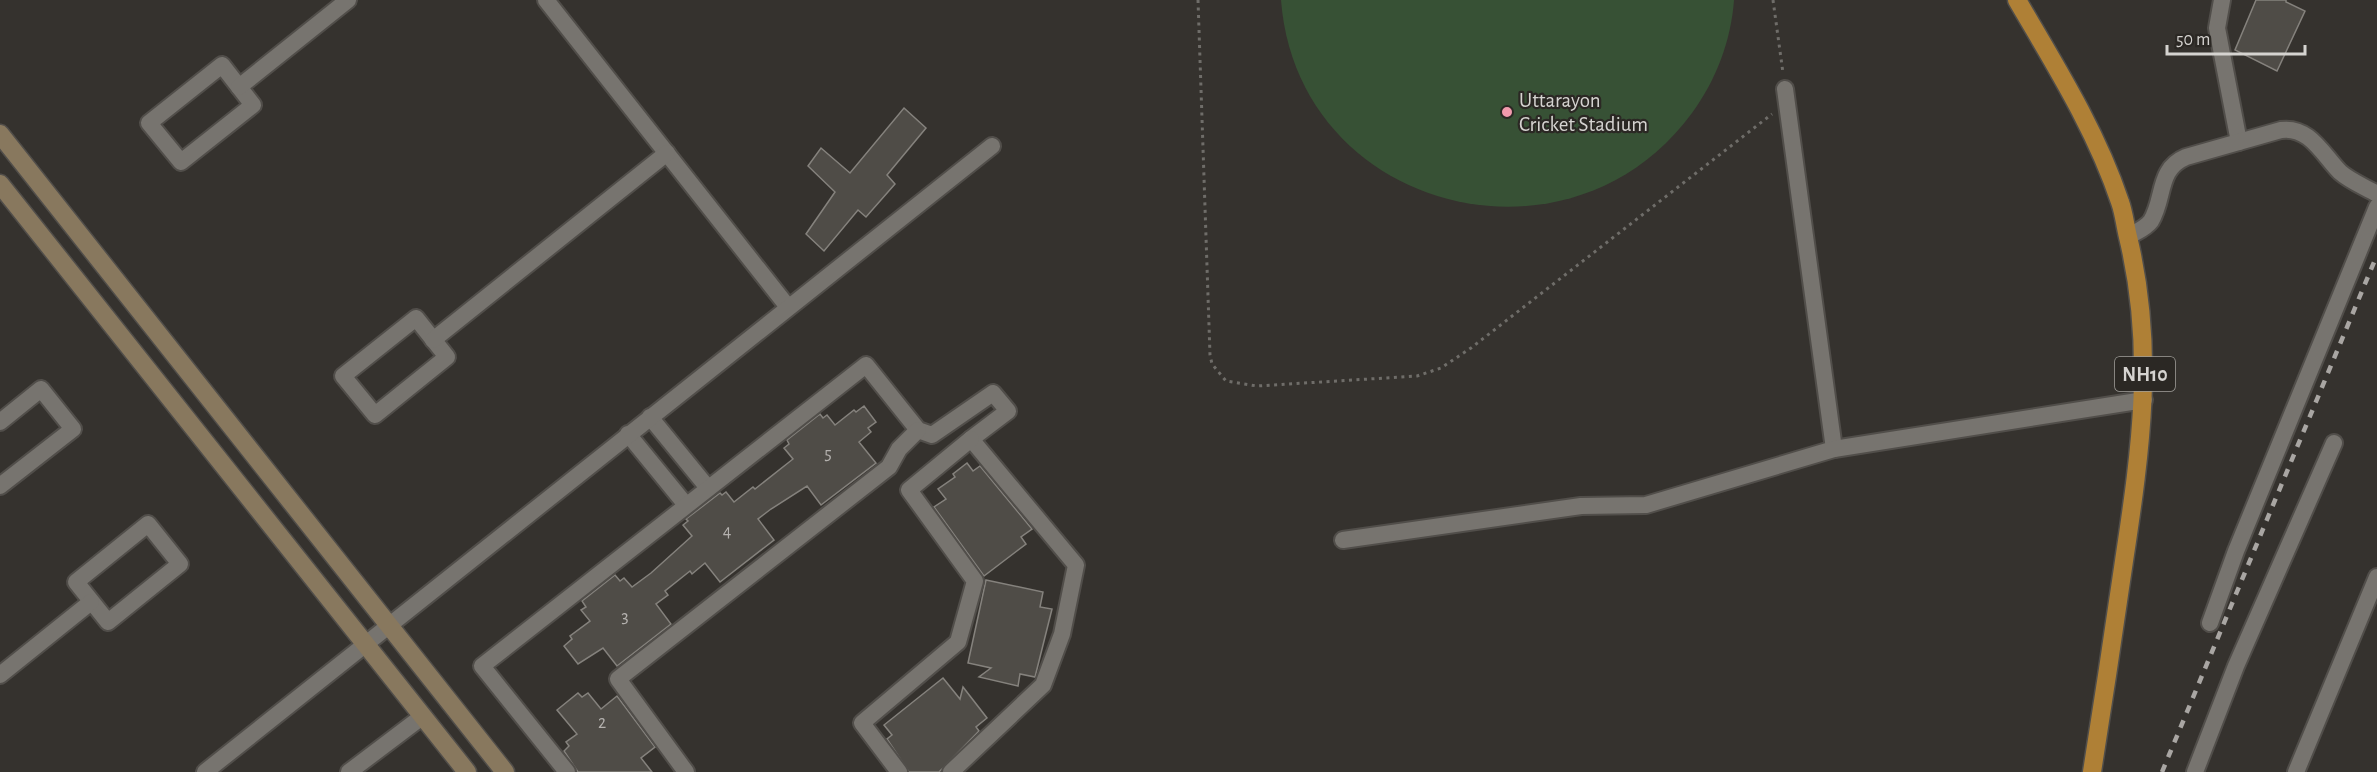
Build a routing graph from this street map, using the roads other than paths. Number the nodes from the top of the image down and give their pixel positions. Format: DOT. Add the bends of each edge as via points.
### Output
graph roads {
  1 [pos="348,0"];
  2 [pos="546,0"];
  3 [pos="2017,0"];
  4 [pos="2222,0"];
  5 [pos="239,87"];
  6 [pos="1785,88"];
  7 [pos="0,134"];
  8 [pos="2239,142"];
  9 [pos="993,146"];
  10 [pos="667,153"];
  11 [pos="0,184"];
  12 [pos="2377,194"];
  13 [pos="2377,207"];
  14 [pos="2128,237"];
  15 [pos="788,307"];
  16 [pos="434,340"];
  17 [pos="2144,400"];
  18 [pos="650,417"];
  19 [pos="0,422"];
  20 [pos="918,430"];
  21 [pos="628,434"];
  22 [pos="970,439"];
  23 [pos="2334,443"];
  24 [pos="1834,449"];
  25 [pos="0,486"];
  26 [pos="708,488"];
  27 [pos="686,505"];
  28 [pos="1343,540"];
  29 [pos="2377,577"];
  30 [pos="91,602"];
  31 [pos="2210,623"];
  32 [pos="388,625"];
  33 [pos="365,644"];
  34 [pos="0,675"];
  35 [pos="423,716"];
  36 [pos="205,772"];
  37 [pos="349,772"];
  38 [pos="467,772"];
  39 [pos="505,772"];
  40 [pos="567,772"];
  41 [pos="686,772"];
  42 [pos="899,772"];
  43 [pos="951,772"];
  44 [pos="2092,772"];
  45 [pos="2195,772"];
  46 [pos="2296,772"];
  1 -- 5 [label="street"];
  2 -- 10 [label="street"];
  3 -- 14 [label="highway, NH10" via="2068,87 2105,161"];
  4 -- 8 [label="street" via="2217,27"];
  5 -- 5 [label="street" via="222,65 149,123 181,162 253,105"];
  6 -- 24 [label="street"];
  7 -- 32 [label="street"];
  8 -- 12 [label="street" via="2281,130 2298,132 2316,143 2345,176"];
  8 -- 14 [label="street" via="2173,164 2167,171 2151,221"];
  9 -- 15 [label="street"];
  10 -- 15 [label="street"];
  10 -- 16 [label="street"];
  11 -- 33 [label="street"];
  13 -- 31 [label="street"];
  14 -- 17 [label="highway, NH10" via="2144,327"];
  15 -- 18 [label="street"];
  16 -- 16 [label="street" via="416,318 343,376 375,415 447,357"];
  17 -- 24 [label="street"];
  17 -- 44 [label="highway, NH10" via="2141,448"];
  18 -- 21 [label="street"];
  18 -- 26 [label="street"];
  19 -- 25 [label="street" via="41,389 73,429"];
  20 -- 22 [label="street" via="932,435 993,393 1008,411"];
  20 -- 26 [label="street" via="866,365"];
  20 -- 41 [label="street" via="899,448 889,467 618,680"];
  21 -- 27 [label="street"];
  21 -- 32 [label="street"];
  22 -- 42 [label="street" via="909,490 975,580 958,642 862,723"];
  22 -- 43 [label="street" via="1076,565 1062,634 1043,685"];
  23 -- 45 [label="street" via="2236,666"];
  24 -- 28 [label="street" via="1646,505 1581,506"];
  26 -- 27 [label="street"];
  27 -- 40 [label="street" via="482,666"];
  29 -- 46 [label="street"];
  30 -- 30 [label="street" via="108,622 180,564 148,524 76,582"];
  30 -- 34 [label="street"];
  32 -- 33 [label="street"];
  32 -- 39 [label="street"];
  33 -- 35 [label="street"];
  33 -- 36 [label="street"];
  35 -- 37 [label="street"];
  35 -- 38 [label="street"];
}
